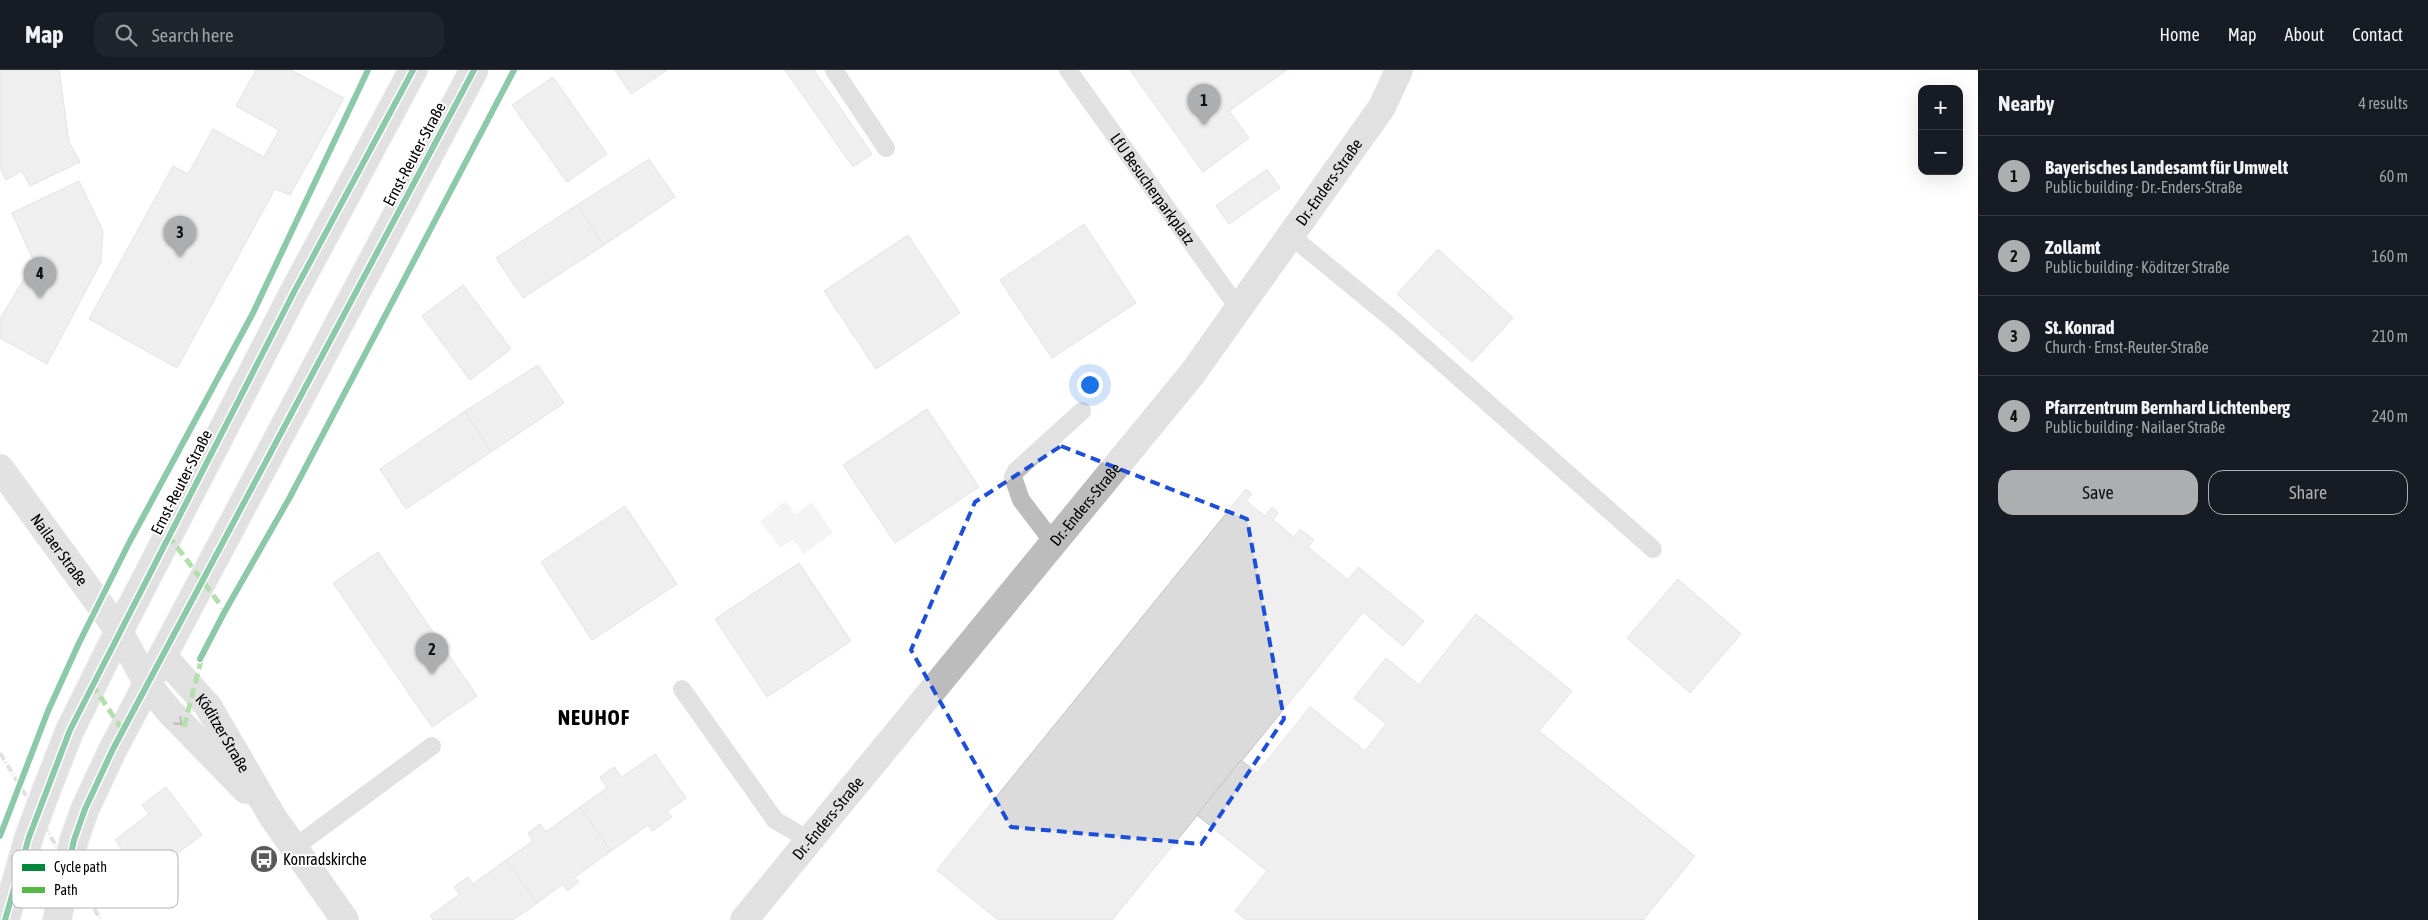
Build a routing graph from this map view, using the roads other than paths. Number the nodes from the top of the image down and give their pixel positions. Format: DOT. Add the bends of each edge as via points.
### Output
graph roads {
  1 [pos="413,70"];
  2 [pos="474,70"];
  3 [pos="834,70"];
  4 [pos="1068,70"];
  5 [pos="1399,70"];
  6 [pos="886,148"];
  7 [pos="1290,236"];
  8 [pos="1238,309"];
  9 [pos="1082,410"];
  10 [pos="0,468"];
  11 [pos="1053,542"];
  12 [pos="1652,549"];
  13 [pos="119,631"];
  14 [pos="163,656"];
  15 [pos="148,685"];
  16 [pos="682,689"];
  17 [pos="432,746"];
  18 [pos="272,816"];
  19 [pos="809,840"];
  20 [pos="295,847"];
  21 [pos="23,850"];
  22 [pos="72,850"];
  23 [pos="7,883"];
  24 [pos="5,920"];
  25 [pos="346,920"];
  26 [pos="744,920"];
  1 -- 13 [label="main road, Ernst-Reuter-Straße"];
  2 -- 14 [label="main road, Ernst-Reuter-Straße"];
  3 -- 6 [label="lane"];
  4 -- 8 [label="lane, LfU Besucherparkplatz"];
  5 -- 7 [label="main road, Dr.-Enders-Straße" via="1382,107"];
  7 -- 8 [label="main road, Dr.-Enders-Straße"];
  7 -- 12 [label="lane" via="1403,329"];
  8 -- 11 [label="main road, Dr.-Enders-Straße" via="1192,374"];
  9 -- 11 [label="lane" via="1013,477 1021,500"];
  10 -- 13 [label="street, Nailaer Straße"];
  11 -- 19 [label="main road, Dr.-Enders-Straße"];
  13 -- 14 [label="street"];
  13 -- 15 [label="street, Nailaer Straße"];
  13 -- 21 [label="main road, Ernst-Reuter-Straße, bridge" via="70,730"];
  14 -- 15 [label="main road, Ernst-Reuter-Straße"];
  14 -- 18 [label="main road, Köditzer Straße" via="208,706"];
  15 -- 18 [label="main road, Köditzer Straße, one-way" via="174,717"];
  15 -- 22 [label="main road, Ernst-Reuter-Straße, bridge" via="85,809"];
  16 -- 19 [label="lane" via="775,820"];
  17 -- 20 [label="lane"];
  18 -- 20 [label="main road, Köditzer Straße"];
  19 -- 26 [label="main road, Dr.-Enders-Straße"];
  20 -- 25 [label="main road, Köditzer Straße"];
  23 -- 24 [label="main road, Ernst-Reuter-Straße"];
}
